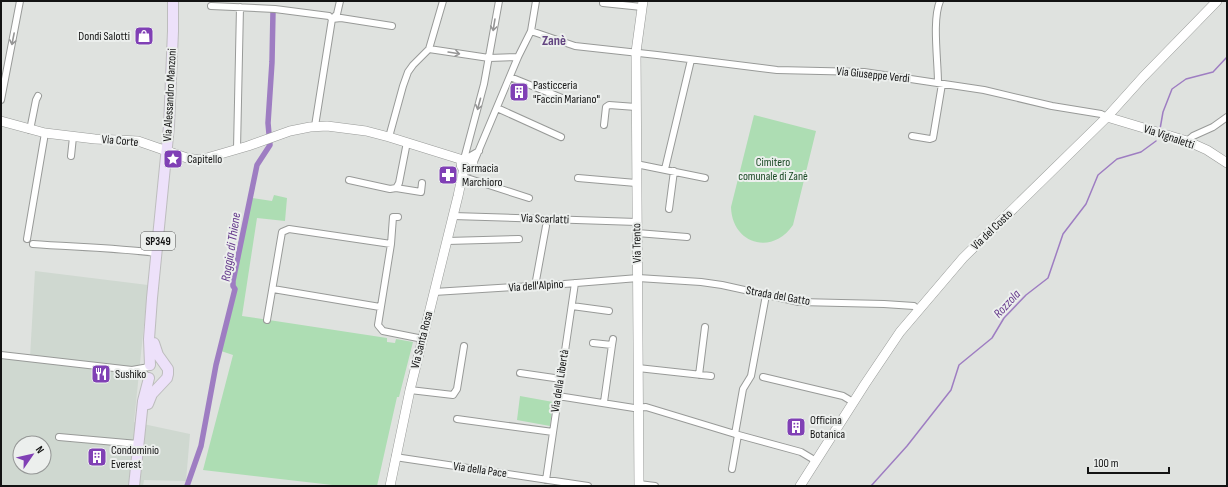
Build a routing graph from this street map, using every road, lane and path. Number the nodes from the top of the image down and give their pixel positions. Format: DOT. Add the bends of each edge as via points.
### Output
graph roads {
  1 [pos="20,1"];
  2 [pos="173,1"];
  3 [pos="340,1"];
  4 [pos="443,1"];
  5 [pos="499,1"];
  6 [pos="536,1"];
  7 [pos="940,1"];
  8 [pos="1217,1"];
  9 [pos="603,3"];
  10 [pos="642,4"];
  11 [pos="211,6"];
  12 [pos="240,7"];
  13 [pos="332,19"];
  14 [pos="392,26"];
  15 [pos="531,31"];
  16 [pos="429,49"];
  17 [pos="636,52"];
  18 [pos="489,58"];
  19 [pos="518,58"];
  20 [pos="691,60"];
  21 [pos="510,77"];
  22 [pos="940,83"];
  23 [pos="38,96"];
  24 [pos="1,100"];
  25 [pos="567,100"];
  26 [pos="636,107"];
  27 [pos="497,108"];
  28 [pos="1107,116"];
  29 [pos="1227,117"];
  30 [pos="1,121"];
  31 [pos="604,125"];
  32 [pos="315,126"];
  33 [pos="30,130"];
  34 [pos="45,133"];
  35 [pos="561,136"];
  36 [pos="912,136"];
  37 [pos="73,137"];
  38 [pos="389,137"];
  39 [pos="407,142"];
  40 [pos="1187,142"];
  41 [pos="237,149"];
  42 [pos="166,151"];
  43 [pos="71,156"];
  44 [pos="466,163"];
  45 [pos="1227,163"];
  46 [pos="636,164"];
  47 [pos="665,169"];
  48 [pos="674,171"];
  49 [pos="467,178"];
  50 [pos="578,178"];
  51 [pos="705,178"];
  52 [pos="349,180"];
  53 [pos="636,183"];
  54 [pos="422,184"];
  55 [pos="396,188"];
  56 [pos="458,196"];
  57 [pos="529,198"];
  58 [pos="669,209"];
  59 [pos="453,216"];
  60 [pos="398,217"];
  61 [pos="637,222"];
  62 [pos="546,226"];
  63 [pos="637,233"];
  64 [pos="687,237"];
  65 [pos="27,239"];
  66 [pos="519,239"];
  67 [pos="447,241"];
  68 [pos="33,244"];
  69 [pos="391,244"];
  70 [pos="156,253"];
  71 [pos="638,278"];
  72 [pos="575,283"];
  73 [pos="535,286"];
  74 [pos="273,289"];
  75 [pos="434,292"];
  76 [pos="766,295"];
  77 [pos="572,306"];
  78 [pos="380,307"];
  79 [pos="919,310"];
  80 [pos="609,311"];
  81 [pos="267,320"];
  82 [pos="705,327"];
  83 [pos="150,332"];
  84 [pos="423,339"];
  85 [pos="593,342"];
  86 [pos="464,346"];
  87 [pos="1,355"];
  88 [pos="163,363"];
  89 [pos="638,368"];
  90 [pos="132,370"];
  91 [pos="149,371"];
  92 [pos="520,373"];
  93 [pos="699,375"];
  94 [pos="711,376"];
  95 [pos="763,377"];
  96 [pos="561,379"];
  97 [pos="162,382"];
  98 [pos="410,390"];
  99 [pos="558,396"];
  100 [pos="604,402"];
  101 [pos="853,402"];
  102 [pos="638,407"];
  103 [pos="141,417"];
  104 [pos="457,419"];
  105 [pos="553,432"];
  106 [pos="737,434"];
  107 [pos="59,437"];
  108 [pos="138,444"];
  109 [pos="395,457"];
  110 [pos="816,461"];
  111 [pos="732,469"];
  112 [pos="546,480"];
  113 [pos="639,485"];
  114 [pos="134,486"];
  115 [pos="390,486"];
  116 [pos="588,486"];
  117 [pos="655,486"];
  118 [pos="800,486"];
  1 -- 24 [label="street, one-way"];
  2 -- 42 [label="main road, Via Alessandro Manzoni / SP349"];
  3 -- 13 [label="street" via="337,14"];
  4 -- 16 [label="street"];
  5 -- 18 [label="street, one-way"];
  6 -- 15 [label="street"];
  7 -- 22 [label="street" via="936,9"];
  8 -- 28 [label="street, Via del Costo"];
  9 -- 10 [label="street"];
  10 -- 17 [label="street, Via Trento"];
  11 -- 12 [label="street"];
  12 -- 13 [label="street" via="329,16"];
  12 -- 41 [label="street"];
  13 -- 14 [label="street" via="341,18"];
  13 -- 32 [label="street"];
  15 -- 17 [label="street, Via Giuseppe Verdi" via="575,46"];
  15 -- 19 [label="street"];
  16 -- 18 [label="street, one-way"];
  16 -- 38 [label="street" via="408,72"];
  17 -- 20 [label="street, Via Giuseppe Verdi"];
  17 -- 26 [label="street, Via Trento"];
  18 -- 19 [label="street"];
  18 -- 44 [label="street, one-way"];
  19 -- 21 [label="street"];
  20 -- 22 [label="street, Via Giuseppe Verdi" via="778,70 864,72"];
  20 -- 47 [label="street"];
  21 -- 25 [label="street"];
  21 -- 27 [label="street"];
  22 -- 28 [label="street, Via Giuseppe Verdi"];
  22 -- 36 [label="street" via="933,138"];
  23 -- 33 [label="street"];
  26 -- 31 [label="street" via="609,105 606,107"];
  26 -- 46 [label="street, Via Trento"];
  27 -- 35 [label="street"];
  27 -- 44 [label="street" via="478,151"];
  28 -- 40 [label="street, Via Vignaletti"];
  28 -- 79 [label="street, Via del Costo" via="963,258"];
  29 -- 40 [label="street"];
  30 -- 33 [label="street, Via Corte"];
  32 -- 38 [label="street, Via Corte" via="366,131"];
  32 -- 41 [label="street, Via Corte" via="296,129"];
  33 -- 34 [label="street, Via Corte"];
  34 -- 37 [label="street, Via Corte"];
  34 -- 65 [label="street"];
  37 -- 42 [label="street, Via Corte" via="138,141"];
  37 -- 43 [label="street"];
  38 -- 39 [label="street, Via Corte"];
  39 -- 44 [label="street, Via Corte"];
  39 -- 55 [label="street"];
  40 -- 45 [label="street, Via Vignaletti" via="1207,150"];
  41 -- 42 [label="street, Via Corte" via="200,160"];
  42 -- 70 [label="main road, Via Alessandro Manzoni / SP349"];
  44 -- 49 [label="street, Via Santa Rosa"];
  44 -- 56 [label="street, Via Santa Rosa"];
  46 -- 47 [label="street"];
  46 -- 53 [label="street, Via Trento"];
  47 -- 48 [label="street"];
  48 -- 51 [label="street"];
  48 -- 58 [label="street"];
  49 -- 56 [label="street, Via Santa Rosa"];
  49 -- 57 [label="street"];
  50 -- 53 [label="street"];
  52 -- 55 [label="street"];
  53 -- 61 [label="street, Via Trento"];
  54 -- 55 [label="street" via="421,192"];
  56 -- 59 [label="street, Via Santa Rosa"];
  59 -- 61 [label="street, Via Scarlatti"];
  59 -- 67 [label="street, Via Santa Rosa"];
  60 -- 69 [label="street" via="393,217"];
  61 -- 63 [label="street, Via Trento"];
  62 -- 73 [label="street"];
  63 -- 64 [label="street"];
  63 -- 71 [label="street, Via Trento"];
  66 -- 67 [label="street"];
  67 -- 75 [label="street, Via Santa Rosa"];
  68 -- 70 [label="street" via="118,248"];
  69 -- 74 [label="street" via="286,229 282,232"];
  69 -- 78 [label="street"];
  70 -- 83 [label="main road, Via Alessandro Manzoni / SP349"];
  71 -- 72 [label="street, Via dell'Alpino"];
  71 -- 76 [label="street, Strada del Gatto" via="702,282"];
  71 -- 89 [label="street, Via Trento"];
  72 -- 73 [label="street, Via dell'Alpino"];
  72 -- 77 [label="street, Via della Libertà"];
  73 -- 75 [label="street, Via dell'Alpino"];
  74 -- 78 [label="street"];
  74 -- 81 [label="street"];
  75 -- 84 [label="street, Via Santa Rosa"];
  76 -- 79 [label="street, Strada del Gatto" via="799,302 884,304 914,306"];
  76 -- 106 [label="street" via="750,376 743,389"];
  77 -- 80 [label="street"];
  77 -- 96 [label="street, Via della Libertà"];
  78 -- 84 [label="street" via="378,325 383,331"];
  79 -- 101 [label="street, Via del Costo" via="900,332"];
  82 -- 93 [label="street"];
  83 -- 88 [label="main road, Via Alessandro Manzoni / SP349"];
  83 -- 91 [label="main road, Via Alessandro Manzoni / SP349"];
  84 -- 98 [label="street, Via Santa Rosa"];
  85 -- 100 [label="street" via="612,342"];
  86 -- 98 [label="street" via="457,389 453,395"];
  87 -- 90 [label="street"];
  88 -- 91 [label="main road" via="158,362"];
  88 -- 97 [label="main road, Via Alessandro Manzoni" via="169,372"];
  89 -- 93 [label="street"];
  89 -- 102 [label="street, Via Trento"];
  90 -- 91 [label="street"];
  90 -- 91 [label="street"];
  91 -- 97 [label="main road" via="155,383"];
  91 -- 103 [label="main road, Via Alessandro Manzoni / SP349"];
  92 -- 96 [label="street"];
  93 -- 94 [label="street"];
  95 -- 101 [label="street" via="843,396"];
  96 -- 99 [label="street, Via della Libertà"];
  97 -- 103 [label="main road, Via Alessandro Manzoni / SP349" via="152,394"];
  98 -- 109 [label="street, Via Santa Rosa"];
  99 -- 100 [label="street"];
  99 -- 105 [label="street, Via della Libertà"];
  100 -- 102 [label="street"];
  101 -- 110 [label="street, Via del Costo"];
  102 -- 106 [label="street" via="646,407"];
  102 -- 113 [label="street, Via Trento"];
  103 -- 108 [label="main road, Via Alessandro Manzoni / SP349"];
  104 -- 105 [label="street"];
  105 -- 112 [label="street, Via della Libertà"];
  106 -- 110 [label="street" via="801,452"];
  106 -- 111 [label="street"];
  107 -- 108 [label="street"];
  108 -- 114 [label="main road, Via Alessandro Manzoni / SP349"];
  109 -- 112 [label="street, Via della Pace"];
  109 -- 115 [label="street, Via Santa Rosa"];
  110 -- 118 [label="street, Via del Costo"];
  112 -- 116 [label="street, Via della Pace"];
  113 -- 117 [label="street"];
}
